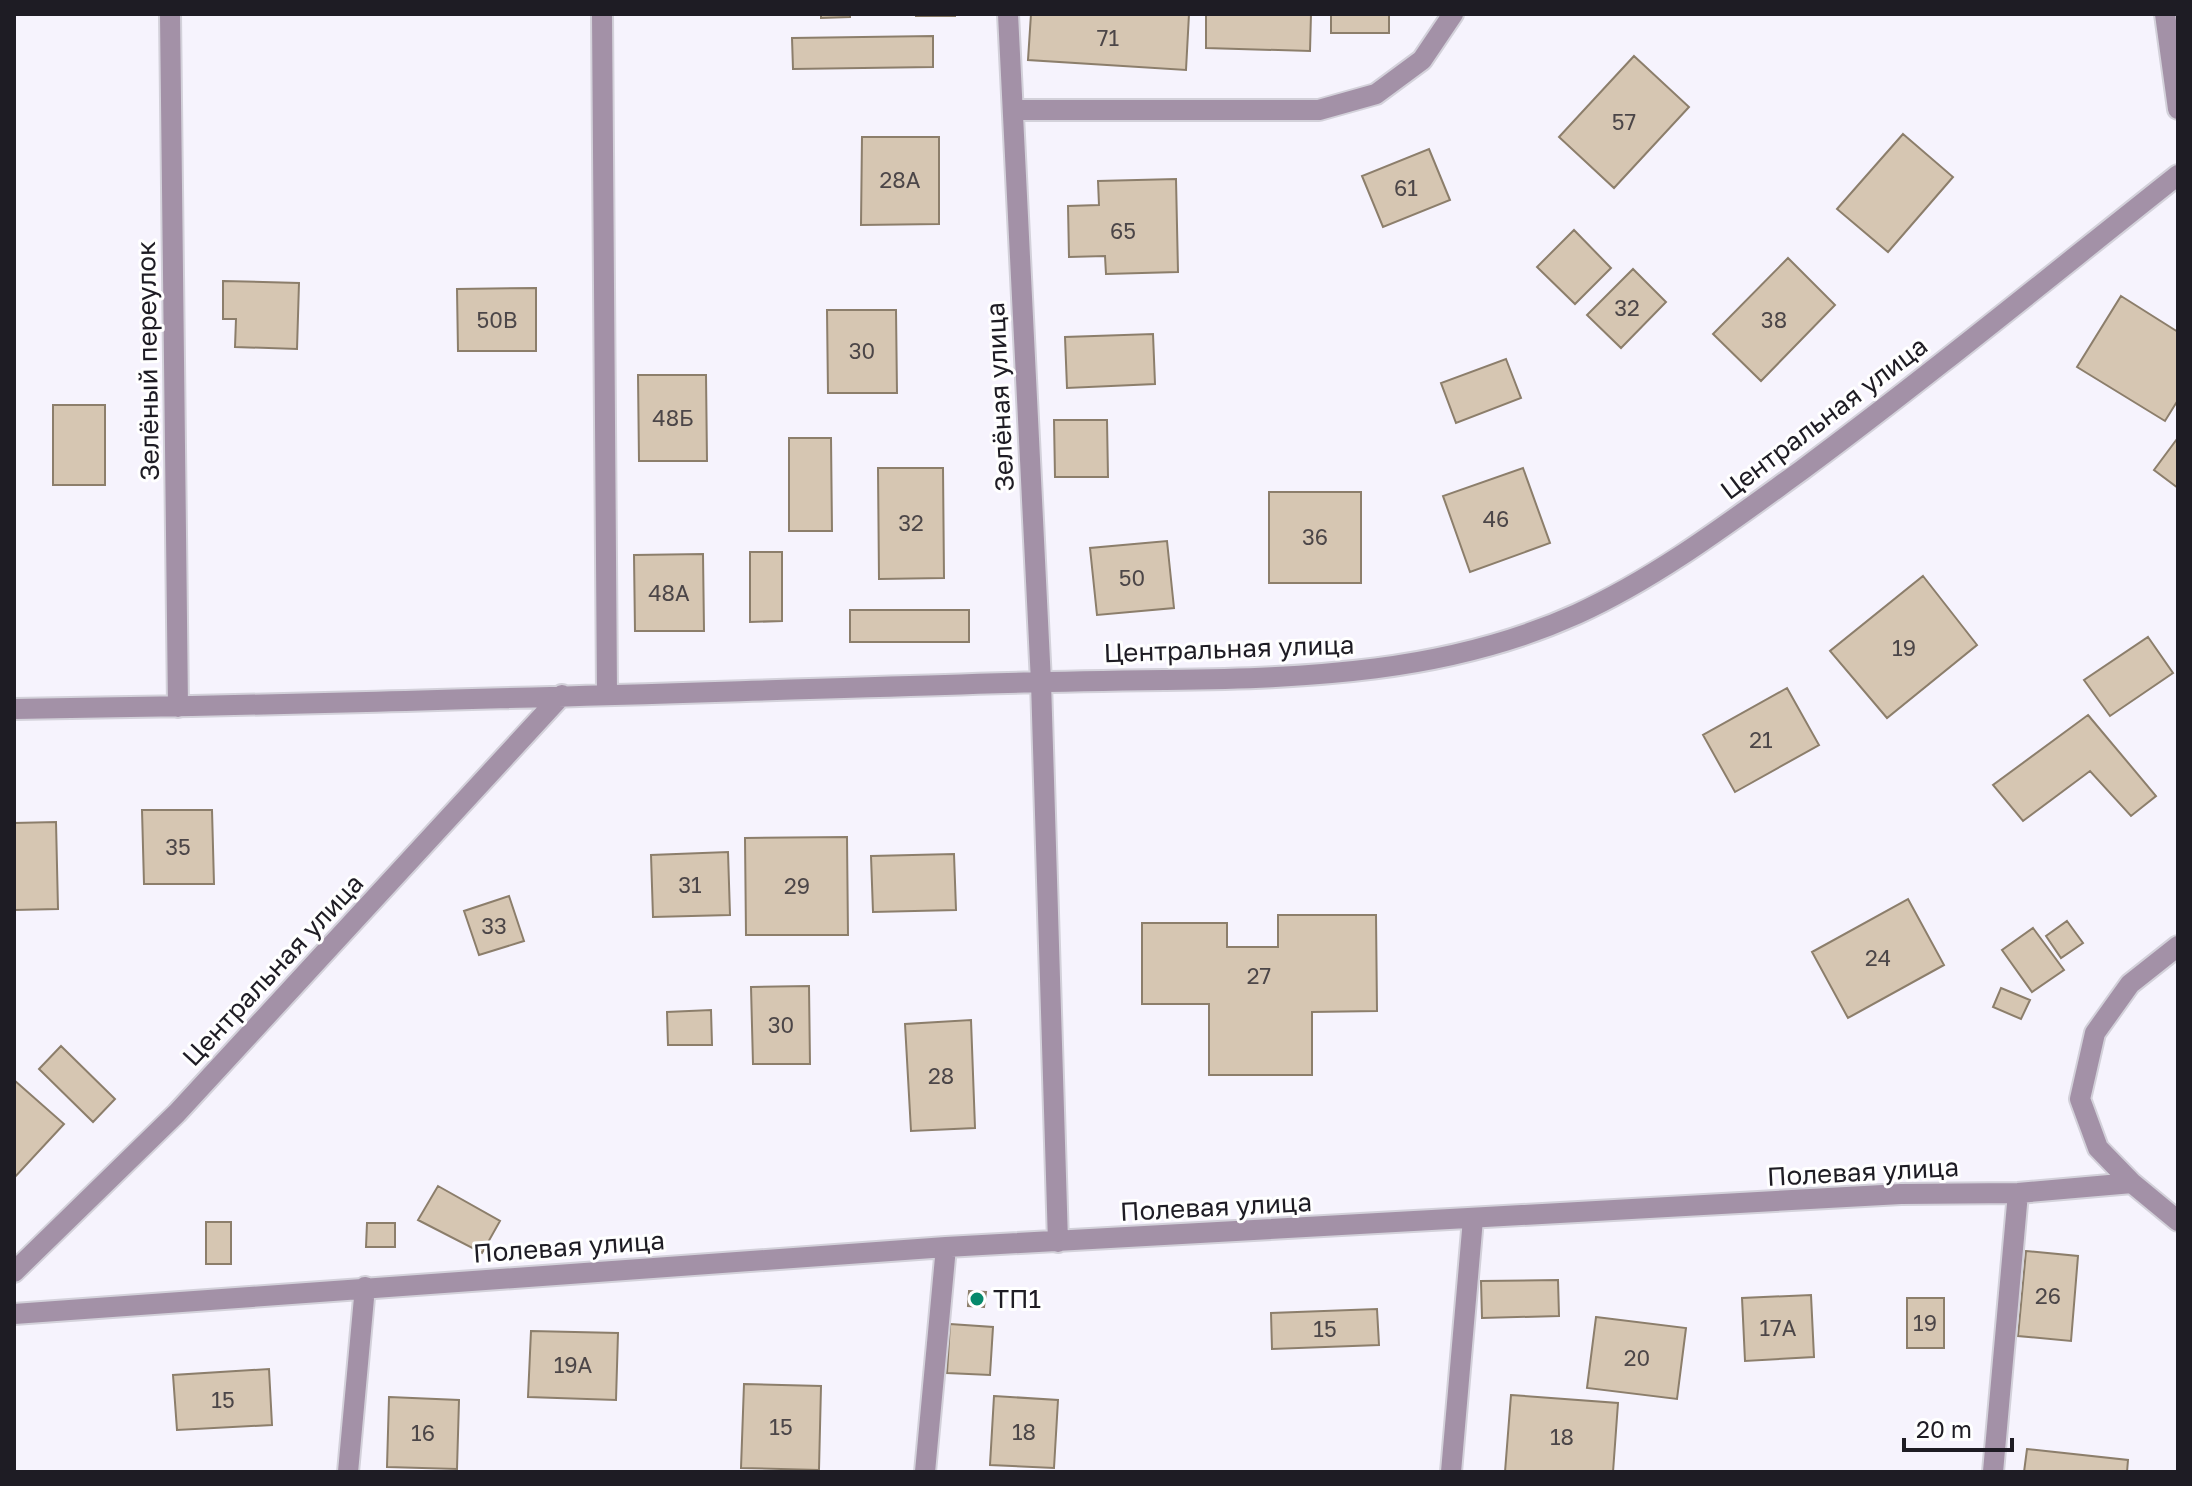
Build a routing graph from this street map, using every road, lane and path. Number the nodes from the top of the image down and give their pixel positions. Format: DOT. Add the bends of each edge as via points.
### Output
graph roads {
  1 [pos="170,14"];
  2 [pos="602,14"];
  3 [pos="1008,14"];
  4 [pos="1453,14"];
  5 [pos="2165,14"];
  6 [pos="2178,109"];
  7 [pos="1013,110"];
  8 [pos="2178,175"];
  9 [pos="1041,682"];
  10 [pos="607,694"];
  11 [pos="562,695"];
  12 [pos="178,707"];
  13 [pos="14,709"];
  14 [pos="2178,946"];
  15 [pos="2132,1183"];
  16 [pos="2018,1193"];
  17 [pos="1473,1219"];
  18 [pos="2178,1221"];
  19 [pos="1058,1242"];
  20 [pos="946,1247"];
  21 [pos="14,1272"];
  22 [pos="365,1287"];
  23 [pos="14,1314"];
  24 [pos="348,1472"];
  25 [pos="925,1472"];
  26 [pos="1451,1472"];
  27 [pos="1993,1472"];
  1 -- 12 [label="street, Зелёный переулок"];
  2 -- 10 [label="street"];
  3 -- 7 [label="street, Зелёная улица"];
  4 -- 7 [label="street" via="1422,60 1376,94 1319,110"];
  5 -- 6 [label="street"];
  7 -- 9 [label="street, Зелёная улица"];
  8 -- 9 [label="street, Центральная улица" via="1879,413 1735,519 1580,613 1510,641 1359,671 1282,678"];
  9 -- 10 [label="street, Центральная улица"];
  9 -- 19 [label="street, Зелёная улица"];
  10 -- 11 [label="street, Центральная улица"];
  11 -- 12 [label="street, Центральная улица"];
  11 -- 21 [label="street, Центральная улица" via="177,1113"];
  12 -- 13 [label="street, Центральная улица"];
  14 -- 15 [label="street" via="2130,984 2095,1033 2080,1099 2098,1148"];
  15 -- 16 [label="street, Полевая улица"];
  15 -- 18 [label="street"];
  16 -- 17 [label="street, Полевая улица" via="1901,1194"];
  16 -- 27 [label="street"];
  17 -- 19 [label="street, Полевая улица"];
  17 -- 26 [label="street"];
  19 -- 20 [label="street, Полевая улица"];
  20 -- 22 [label="street, Полевая улица"];
  20 -- 25 [label="street"];
  22 -- 23 [label="street, Полевая улица"];
  22 -- 24 [label="street"];
}
